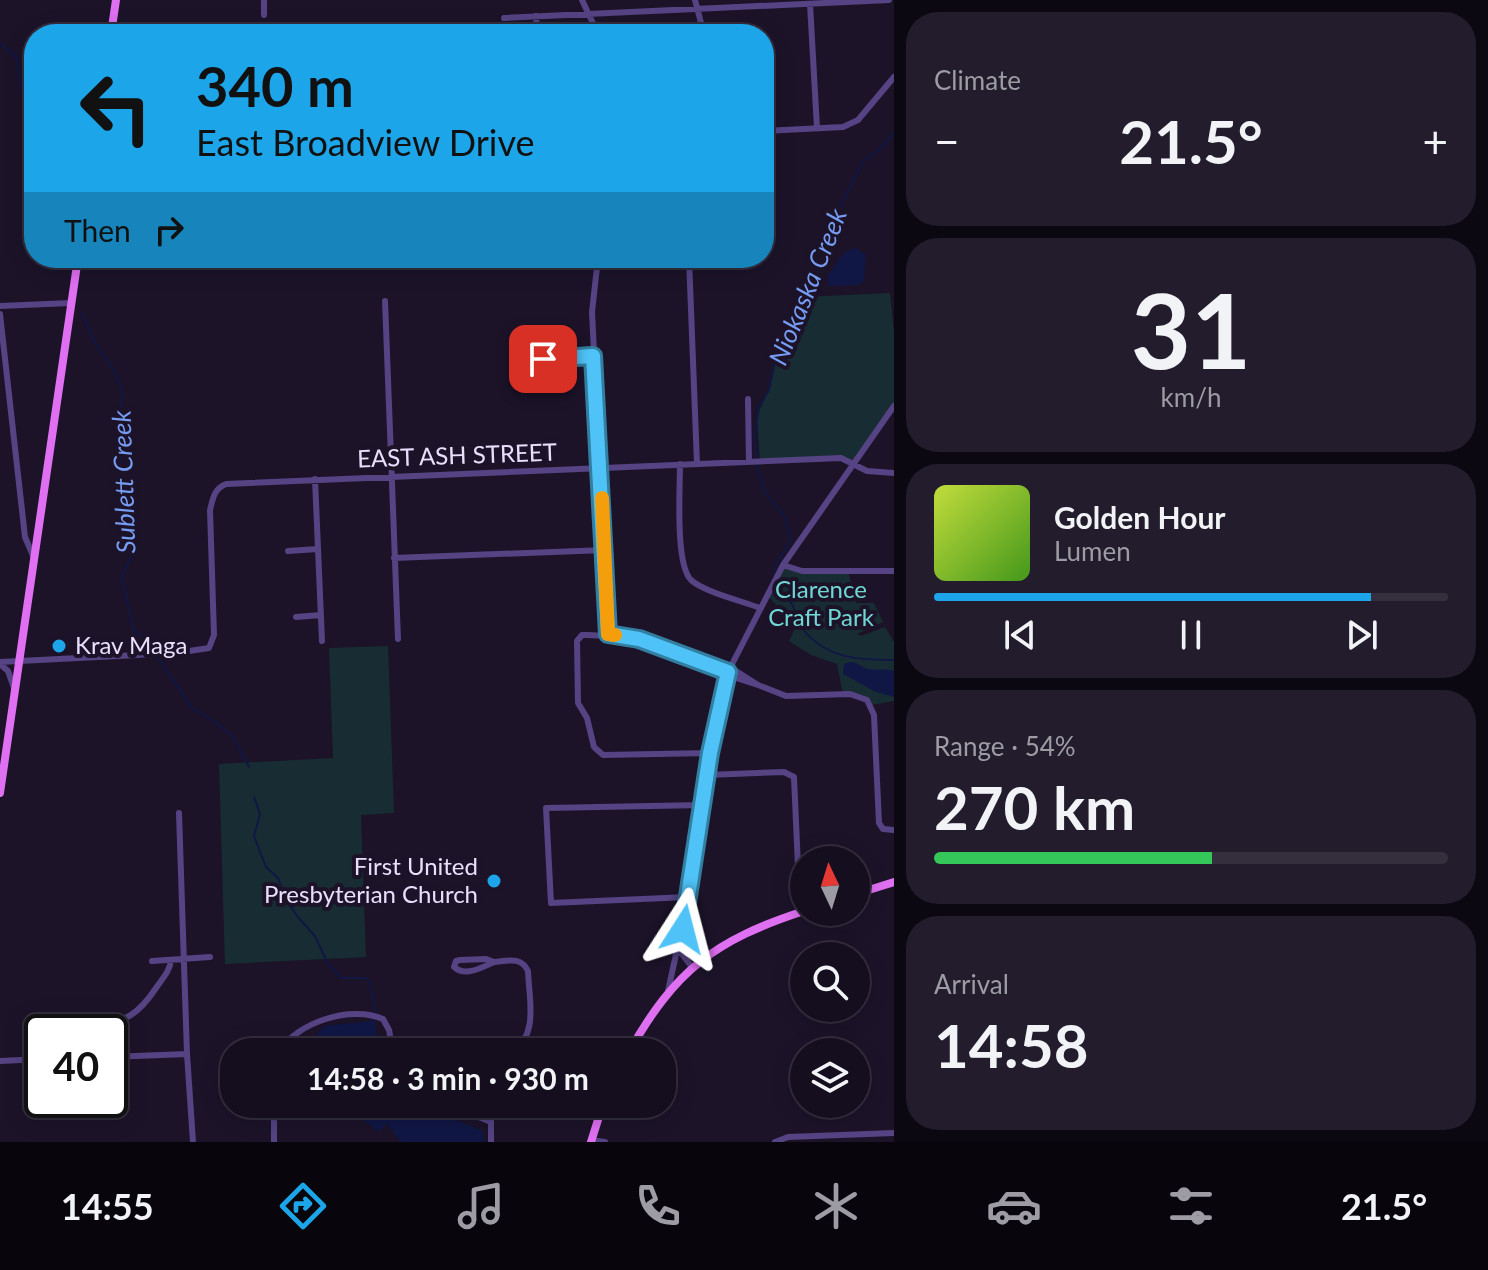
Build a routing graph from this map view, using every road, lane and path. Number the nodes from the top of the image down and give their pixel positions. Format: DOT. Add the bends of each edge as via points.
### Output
graph roads {
  1 [pos="116,0"];
  2 [pos="264,0"];
  3 [pos="582,0"];
  4 [pos="695,0"];
  5 [pos="889,0"];
  6 [pos="846,1"];
  7 [pos="765,3"];
  8 [pos="810,4"];
  9 [pos="696,9"];
  10 [pos="264,15"];
  11 [pos="589,15"];
  12 [pos="536,16"];
  13 [pos="504,18"];
  14 [pos="112,24"];
  15 [pos="536,24"];
  16 [pos="593,24"];
  17 [pos="701,24"];
  18 [pos="894,77"];
  19 [pos="817,128"];
  20 [pos="774,130"];
  21 [pos="76,268"];
  22 [pos="597,268"];
  23 [pos="689,268"];
  24 [pos="385,301"];
  25 [pos="71,303"];
  26 [pos="0,306"];
  27 [pos="0,314"];
  28 [pos="593,356"];
  29 [pos="518,360"];
  30 [pos="748,399"];
  31 [pos="894,406"];
  32 [pos="749,462"];
  33 [pos="853,462"];
  34 [pos="680,464"];
  35 [pos="697,464"];
  36 [pos="600,469"];
  37 [pos="894,473"];
  38 [pos="391,476"];
  39 [pos="315,479"];
  40 [pos="318,549"];
  41 [pos="605,550"];
  42 [pos="288,551"];
  43 [pos="34,558"];
  44 [pos="394,558"];
  45 [pos="783,565"];
  46 [pos="894,571"];
  47 [pos="760,608"];
  48 [pos="321,615"];
  49 [pos="296,617"];
  50 [pos="608,634"];
  51 [pos="398,639"];
  52 [pos="322,641"];
  53 [pos="20,660"];
  54 [pos="0,663"];
  55 [pos="728,672"];
  56 [pos="15,690"];
  57 [pos="710,753"];
  58 [pos="707,775"];
  59 [pos="0,793"];
  60 [pos="703,805"];
  61 [pos="179,813"];
  62 [pos="894,830"];
  63 [pos="798,846"];
  64 [pos="894,882"];
  65 [pos="870,890"];
  66 [pos="688,897"];
  67 [pos="790,916"];
  68 [pos="683,929"];
  69 [pos="210,957"];
  70 [pos="184,959"];
  71 [pos="171,960"];
  72 [pos="152,961"];
  73 [pos="494,962"];
  74 [pos="692,967"];
  75 [pos="668,991"];
  76 [pos="128,1017"];
  77 [pos="291,1038"];
  78 [pos="390,1038"];
  79 [pos="526,1038"];
  80 [pos="638,1038"];
  81 [pos="187,1054"];
  82 [pos="128,1056"];
  83 [pos="24,1060"];
  84 [pos="0,1061"];
  85 [pos="274,1118"];
  86 [pos="481,1118"];
  87 [pos="491,1118"];
  88 [pos="598,1118"];
  89 [pos="491,1122"];
  90 [pos="893,1133"];
  91 [pos="591,1141"];
  92 [pos="193,1142"];
  93 [pos="274,1142"];
  94 [pos="491,1142"];
  95 [pos="605,1142"];
  96 [pos="775,1142"];
  97 [pos="890,1142"];
  1 -- 14 [label="main road"];
  2 -- 10 [label="street"];
  3 -- 11 [label="street"];
  4 -- 9 [label="street"];
  5 -- 6 [label="street"];
  6 -- 8 [label="street"];
  7 -- 8 [label="street"];
  7 -- 9 [label="street"];
  8 -- 19 [label="street"];
  9 -- 11 [label="street"];
  9 -- 17 [label="street"];
  11 -- 12 [label="street"];
  11 -- 16 [label="street"];
  12 -- 13 [label="street"];
  12 -- 15 [label="street"];
  18 -- 19 [label="street" via="858,120"];
  19 -- 20 [label="street"];
  21 -- 25 [label="main road"];
  22 -- 28 [label="street"];
  23 -- 35 [label="street"];
  24 -- 38 [label="street"];
  25 -- 26 [label="street"];
  25 -- 43 [label="main road"];
  27 -- 43 [label="street" via="25,537"];
  28 -- 29 [label="street"];
  28 -- 36 [label="street"];
  30 -- 32 [label="street"];
  31 -- 33 [label="street"];
  32 -- 33 [label="street, EAST ASH STREET"];
  32 -- 35 [label="street, EAST ASH STREET"];
  33 -- 37 [label="street, EAST ASH STREET" via="867,471"];
  33 -- 45 [label="street"];
  34 -- 35 [label="street, EAST ASH STREET"];
  34 -- 36 [label="street, EAST ASH STREET"];
  34 -- 47 [label="street" via="685,569 691,580"];
  36 -- 38 [label="street, EAST ASH STREET"];
  36 -- 41 [label="street"];
  38 -- 39 [label="street, EAST ASH STREET"];
  38 -- 44 [label="street"];
  39 -- 40 [label="street"];
  39 -- 53 [label="street, EAST ASH STREET" via="226,484 214,494 214,635 204,651"];
  40 -- 42 [label="street"];
  40 -- 48 [label="street"];
  41 -- 44 [label="street"];
  41 -- 50 [label="street"];
  43 -- 53 [label="main road"];
  44 -- 51 [label="street"];
  45 -- 46 [label="street" via="802,571"];
  45 -- 47 [label="street"];
  47 -- 55 [label="street"];
  48 -- 49 [label="street"];
  48 -- 52 [label="street"];
  50 -- 55 [label="street" via="639,639"];
  50 -- 57 [label="street" via="578,637 576,646 578,703 598,753"];
  53 -- 54 [label="street"];
  53 -- 56 [label="main road"];
  54 -- 56 [label="street"];
  55 -- 57 [label="street"];
  55 -- 62 [label="street" via="786,696 850,694 867,700 874,715 878,815 883,829"];
  56 -- 59 [label="main road"];
  57 -- 58 [label="street"];
  58 -- 60 [label="street"];
  58 -- 63 [label="street" via="792,774"];
  60 -- 66 [label="street"];
  60 -- 66 [label="street" via="546,808 551,903"];
  61 -- 70 [label="street"];
  64 -- 65 [label="main road"];
  66 -- 68 [label="street"];
  67 -- 74 [label="main road" via="739,935"];
  68 -- 74 [label="street" via="681,953"];
  68 -- 75 [label="street"];
  69 -- 70 [label="street"];
  70 -- 71 [label="street"];
  70 -- 81 [label="street"];
  71 -- 72 [label="street"];
  71 -- 76 [label="street" via="148,1001"];
  73 -- 73 [label="street" via="460,960 454,967 466,972"];
  73 -- 79 [label="street" via="519,961 528,971"];
  74 -- 75 [label="main road"];
  75 -- 80 [label="main road"];
  77 -- 78 [label="street" via="342,1015 376,1015 387,1023"];
  81 -- 82 [label="street"];
  81 -- 92 [label="street"];
  83 -- 84 [label="street"];
  85 -- 93 [label="street"];
  86 -- 89 [label="street"];
  87 -- 89 [label="street"];
  88 -- 91 [label="main road"];
  89 -- 94 [label="street"];
  90 -- 96 [label="street"];
  90 -- 97 [label="street"];
  91 -- 95 [label="street"];
}
